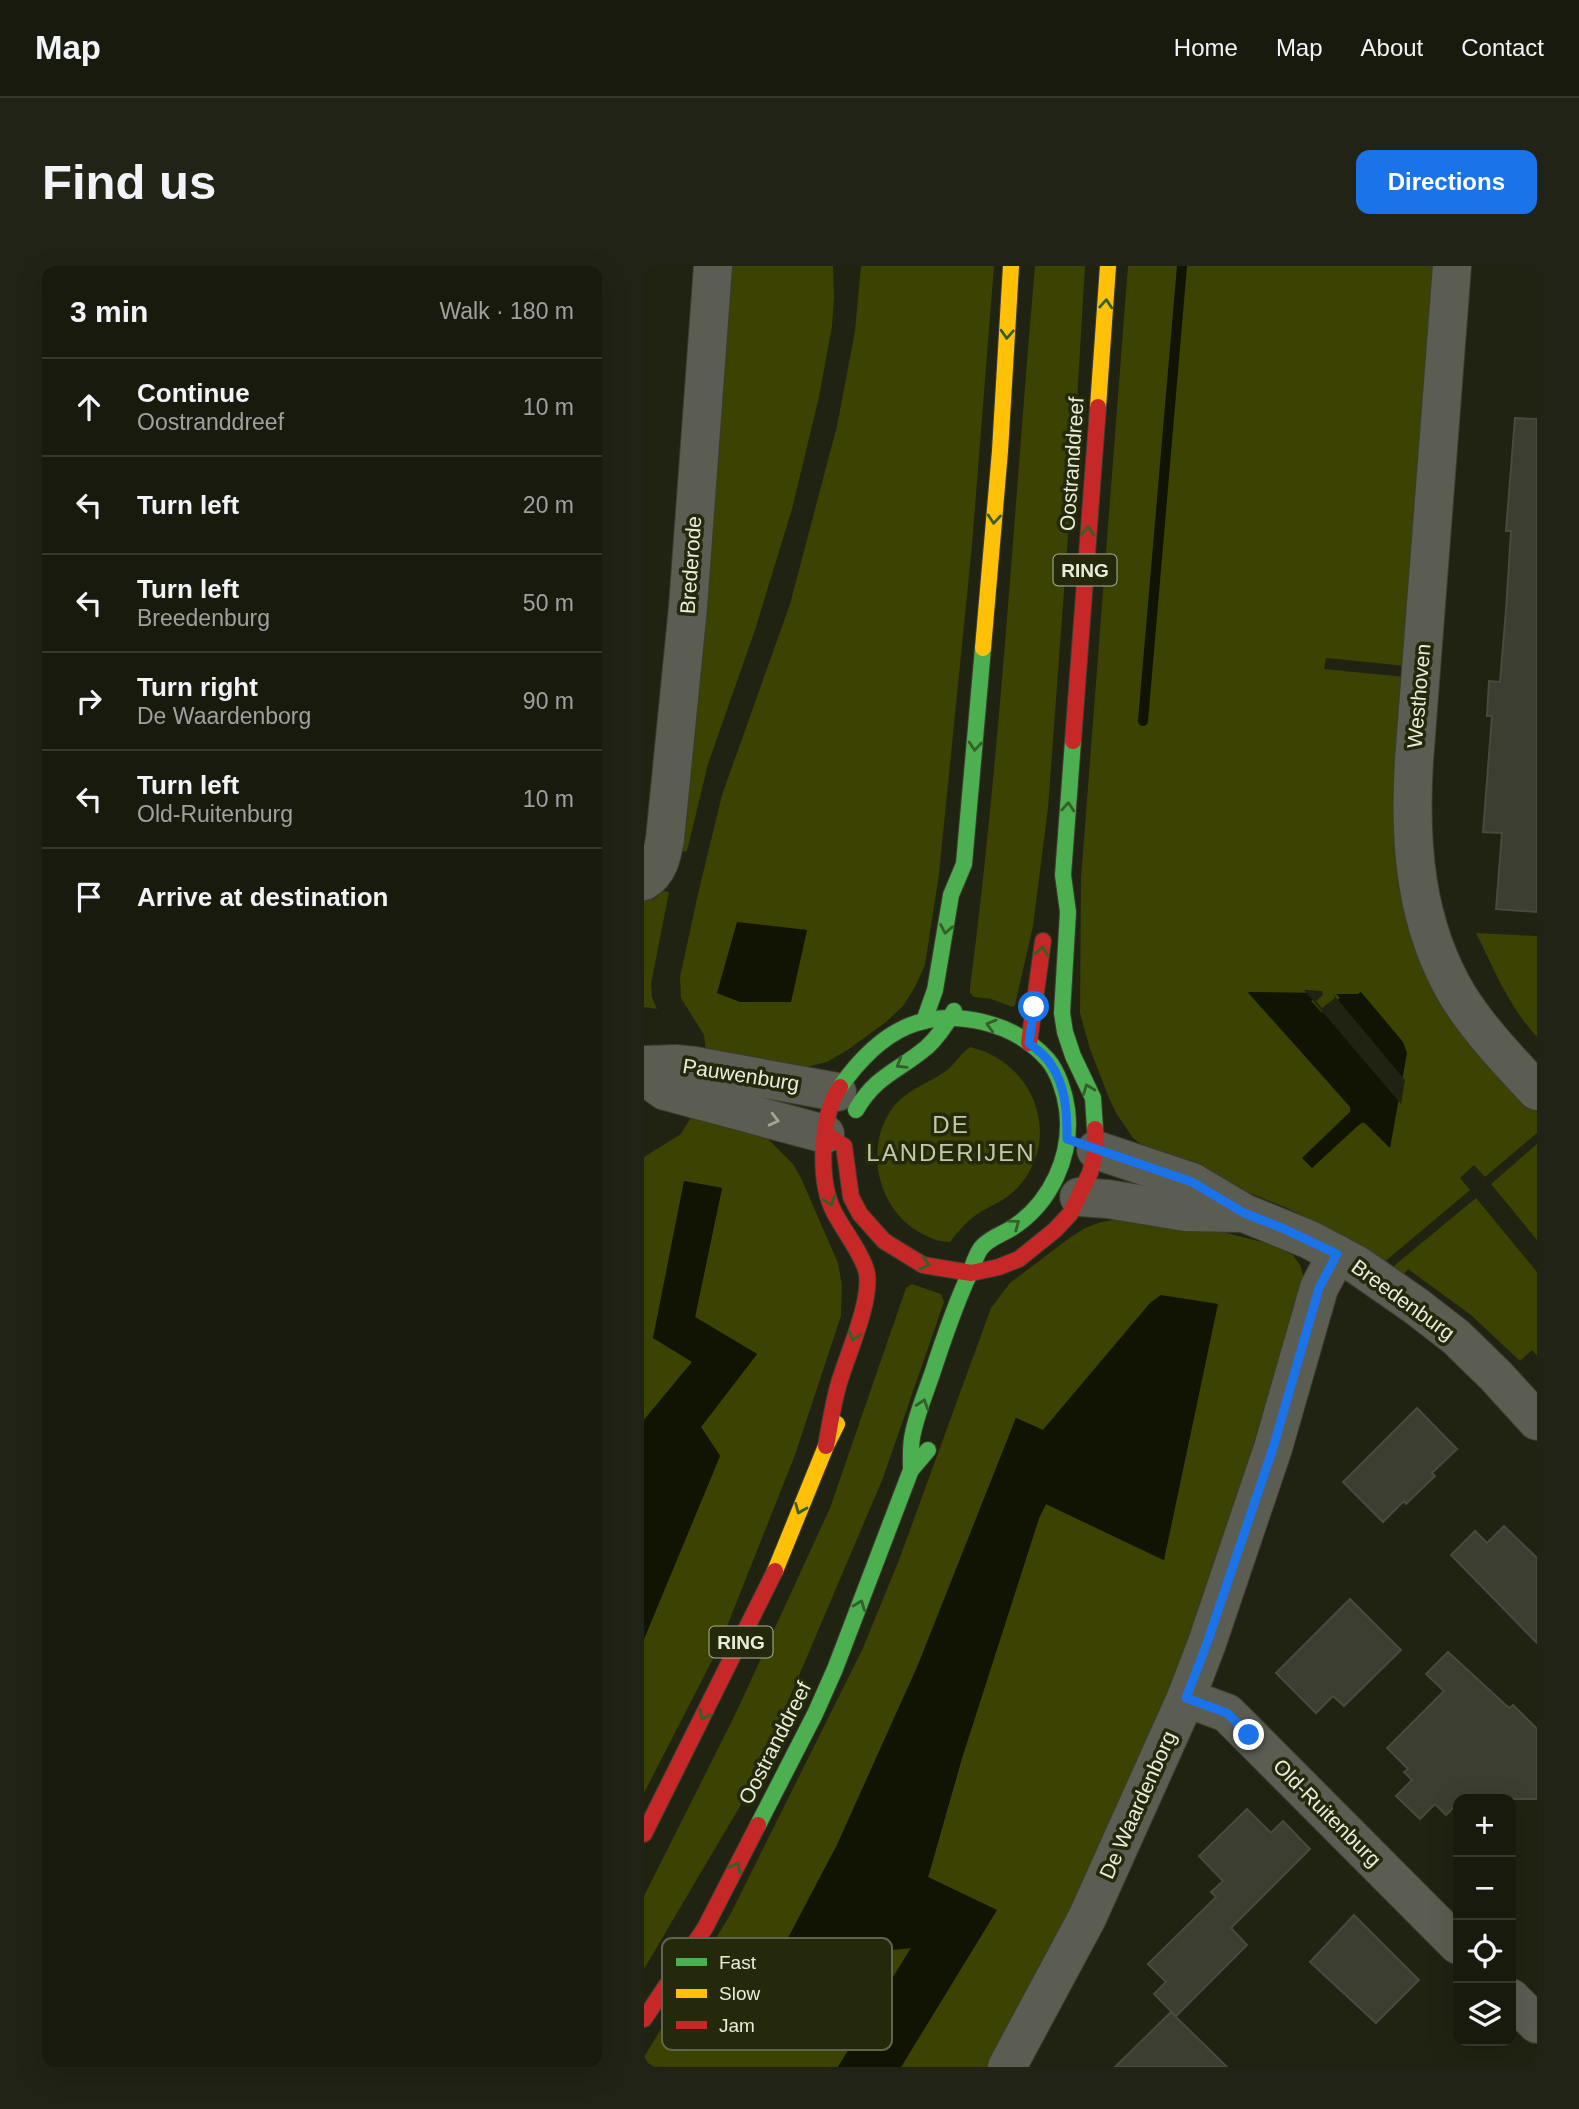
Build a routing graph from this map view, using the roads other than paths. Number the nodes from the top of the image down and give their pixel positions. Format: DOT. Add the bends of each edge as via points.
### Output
graph roads {
  1 [pos="713,266"];
  2 [pos="1011,266"];
  3 [pos="1108,266"];
  4 [pos="1452,266"];
  5 [pos="964,864"];
  6 [pos="652,872"];
  7 [pos="1062,875"];
  8 [pos="969,884"];
  9 [pos="1049,899"];
  10 [pos="1046,926"];
  11 [pos="958,990"];
  12 [pos="950,1018"];
  13 [pos="924,1021"];
  14 [pos="1029,1043"];
  15 [pos="644,1065"];
  16 [pos="644,1076"];
  17 [pos="1537,1091"];
  18 [pos="837,1092"];
  19 [pos="835,1140"];
  20 [pos="1082,1144"];
  21 [pos="1079,1197"];
  22 [pos="1244,1213"];
  23 [pos="1337,1254"];
  24 [pos="971,1273"];
  25 [pos="850,1399"];
  26 [pos="1537,1421"];
  27 [pos="935,1440"];
  28 [pos="826,1446"];
  29 [pos="911,1470"];
  30 [pos="1186,1698"];
  31 [pos="644,1834"];
  32 [pos="698,1938"];
  33 [pos="1453,1940"];
  34 [pos="662,1992"];
  35 [pos="1516,2003"];
  36 [pos="644,2019"];
  37 [pos="1537,2024"];
  38 [pos="1007,2067"];
  1 -- 6 [label="street, Brederode" via="688,607 665,839"];
  2 -- 5 [label="main road, one-way" via="1000,451"];
  7 -- 3 [label="main road, Oostranddreef / RING, one-way"];
  4 -- 17 [label="street, Westhoven" via="1414,761 1413,857 1429,926 1458,995 1488,1038"];
  5 -- 8 [label="main road"];
  5 -- 13 [label="main road, one-way" via="951,895 935,990"];
  7 -- 9 [label="main road, Oostranddreef / RING"];
  20 -- 7 [label="main road, Oostranddreef / RING, one-way" via="1093,1098 1073,1056 1062,1013 1068,912"];
  14 -- 10 [label="main road, one-way"];
  11 -- 12 [label="main road, RING"];
  12 -- 13 [label="main road, RING"];
  14 -- 12 [label="main road, RING, one-way" via="995,1024"];
  12 -- 19 [label="main road, RING, one-way" via="937,1038 883,1075 863,1095"];
  13 -- 18 [label="main road, RING" via="876,1047"];
  14 -- 20 [label="main road, RING" via="1049,1061"];
  15 -- 18 [label="street, Pauwenburg" via="695,1066"];
  16 -- 19 [label="street, Pauwenburg, one-way" via="665,1091"];
  18 -- 19 [label="main road, RING"];
  19 -- 24 [label="main road, RING, one-way" via="860,1214 899,1260"];
  19 -- 28 [label="main road, RING, one-way" via="823,1152 827,1194 867,1270 868,1291 838,1386"];
  20 -- 21 [label="main road, RING" via="1090,1173"];
  20 -- 22 [label="street, Breedenburg" via="1192,1182"];
  24 -- 20 [label="main road, RING, one-way" via="981,1248 1033,1209 1064,1160"];
  21 -- 22 [label="street, Breedenburg" via="1186,1212"];
  21 -- 24 [label="main road, RING" via="1055,1230 1019,1259 996,1273"];
  22 -- 23 [label="street, Breedenburg"];
  23 -- 26 [label="street, Breedenburg" via="1456,1337"];
  23 -- 30 [label="street, De Waardenborg" via="1319,1288 1273,1448"];
  29 -- 24 [label="main road, Oostranddreef / RING, one-way" via="912,1435 957,1300"];
  25 -- 28 [label="main road, RING"];
  27 -- 29 [label="main road, Oostranddreef / RING"];
  28 -- 31 [label="main road, RING, one-way" via="774,1574"];
  32 -- 29 [label="main road, Oostranddreef / RING, one-way" via="815,1714"];
  30 -- 33 [label="street, Old-Ruitenburg" via="1227,1713"];
  30 -- 38 [label="street, De Waardenborg" via="1087,1918"];
  36 -- 34 [label="main road, Oostranddreef / RING, one-way"];
  35 -- 37 [label="street"];
}
